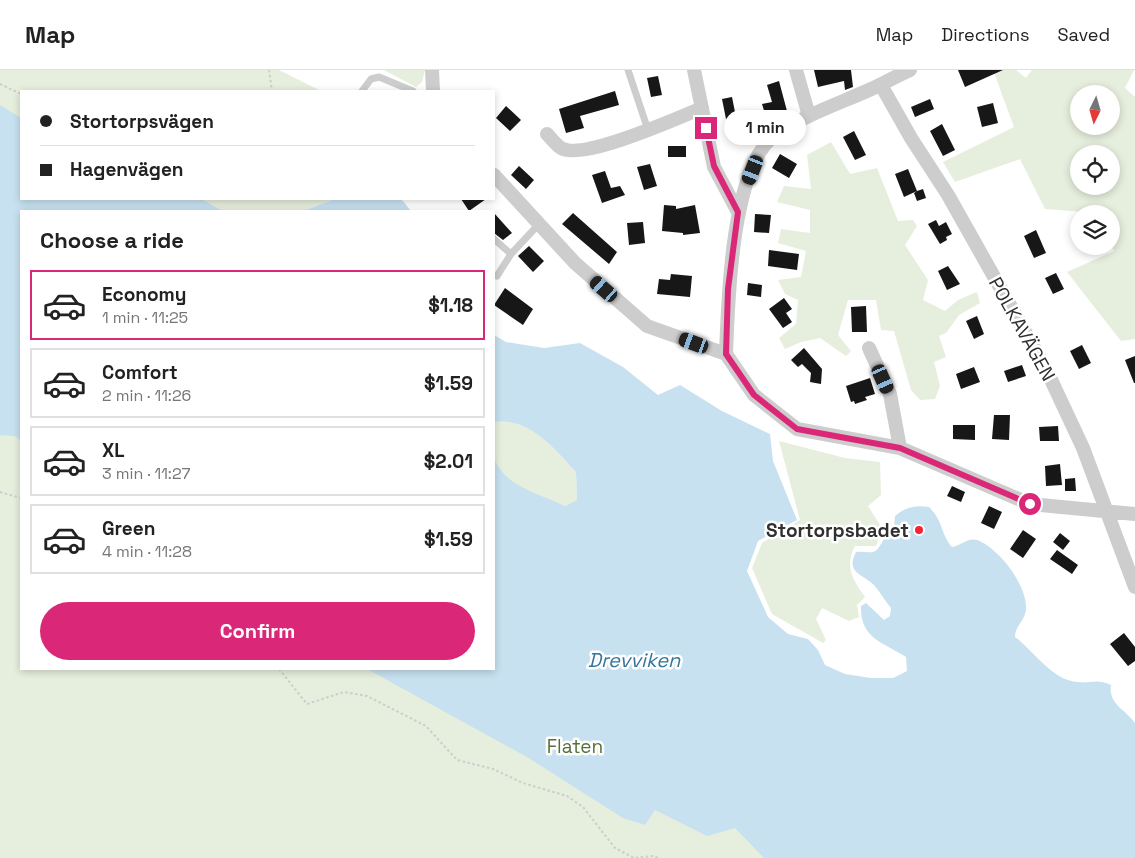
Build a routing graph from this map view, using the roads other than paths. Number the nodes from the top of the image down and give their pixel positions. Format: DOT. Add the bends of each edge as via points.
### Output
graph roads {
  1 [pos="432,70"];
  2 [pos="628,70"];
  3 [pos="694,70"];
  4 [pos="796,70"];
  5 [pos="910,70"];
  6 [pos="881,85"];
  7 [pos="363,90"];
  8 [pos="411,90"];
  9 [pos="433,90"];
  10 [pos="702,108"];
  11 [pos="809,116"];
  12 [pos="648,130"];
  13 [pos="547,134"];
  14 [pos="495,176"];
  15 [pos="738,212"];
  16 [pos="539,224"];
  17 [pos="495,241"];
  18 [pos="511,254"];
  19 [pos="496,276"];
  20 [pos="869,348"];
  21 [pos="726,354"];
  22 [pos="900,448"];
  23 [pos="1107,512"];
  24 [pos="1135,514"];
  25 [pos="1135,587"];
  1 -- 9 [label="street"];
  2 -- 12 [label="lane"];
  3 -- 10 [label="street"];
  4 -- 11 [label="street"];
  5 -- 6 [label="street"];
  6 -- 11 [label="street"];
  6 -- 23 [label="street, POLKAVÄGEN" via="948,194 1046,368 1083,448"];
  7 -- 8 [label="lane" via="371,79 379,76"];
  10 -- 12 [label="street"];
  10 -- 15 [label="street" via="714,166"];
  11 -- 15 [label="street" via="773,137 762,149"];
  12 -- 13 [label="street" via="578,151 562,148"];
  14 -- 16 [label="street"];
  15 -- 21 [label="street" via="728,289"];
  16 -- 18 [label="lane"];
  16 -- 21 [label="street" via="575,263 648,326"];
  17 -- 18 [label="lane"];
  18 -- 19 [label="lane"];
  20 -- 22 [label="street" via="890,394"];
  21 -- 22 [label="street" via="754,395 797,429"];
  22 -- 23 [label="street" via="1030,504"];
  23 -- 24 [label="street"];
  23 -- 25 [label="street, POLKAVÄGEN"];
}
